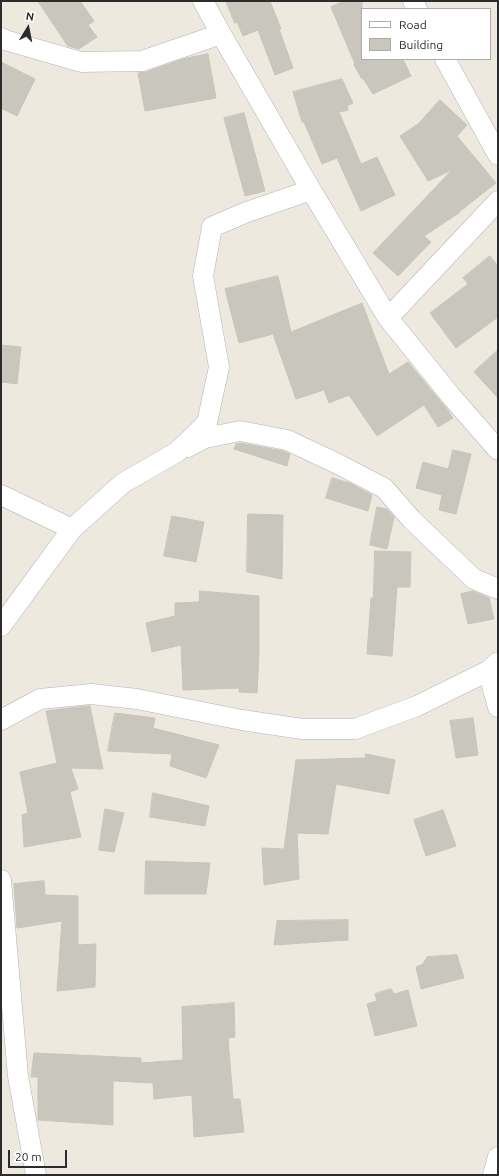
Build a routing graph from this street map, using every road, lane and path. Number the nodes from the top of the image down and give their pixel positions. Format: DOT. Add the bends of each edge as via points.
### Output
graph roads {
  1 [pos="203,1"];
  2 [pos="221,34"];
  3 [pos="1,38"];
  4 [pos="446,60"];
  5 [pos="498,155"];
  6 [pos="311,190"];
  7 [pos="498,201"];
  8 [pos="388,318"];
  9 [pos="498,450"];
  10 [pos="177,452"];
  11 [pos="1,495"];
  12 [pos="72,529"];
  13 [pos="498,589"];
  14 [pos="1,626"];
  15 [pos="493,666"];
  16 [pos="498,706"];
  17 [pos="1,720"];
  18 [pos="1,880"];
  19 [pos="498,1157"];
  20 [pos="36,1175"];
  21 [pos="493,1175"];
  1 -- 2 [label="street"];
  2 -- 3 [label="street" via="142,61 81,62"];
  2 -- 6 [label="street"];
  4 -- 5 [label="street"];
  6 -- 8 [label="street"];
  6 -- 10 [label="street" via="247,212 212,228 203,276 219,367 207,422"];
  7 -- 8 [label="street"];
  8 -- 9 [label="street"];
  10 -- 12 [label="street" via="123,483"];
  10 -- 13 [label="street" via="205,438 240,431 288,440 384,488 412,520 474,579"];
  11 -- 12 [label="street"];
  12 -- 14 [label="street"];
  15 -- 16 [label="street"];
  15 -- 17 [label="street" via="417,706 355,729 302,729 136,699 91,694 40,699"];
  18 -- 20 [label="street" via="18,1076"];
  19 -- 21 [label="street"];
}
